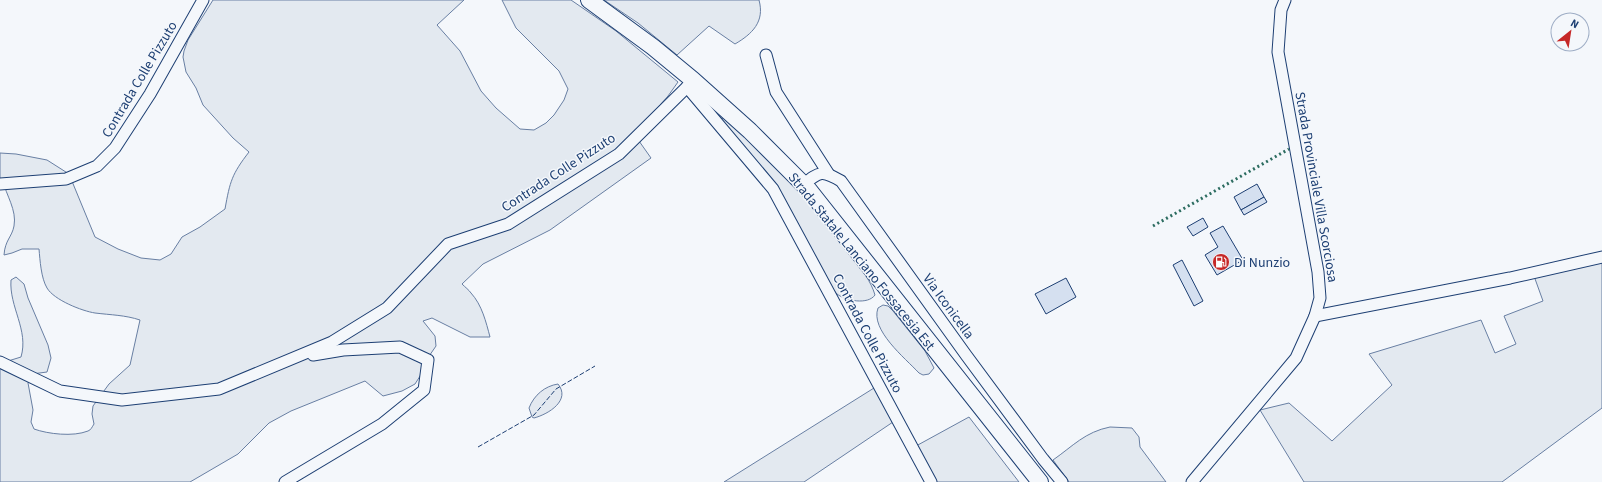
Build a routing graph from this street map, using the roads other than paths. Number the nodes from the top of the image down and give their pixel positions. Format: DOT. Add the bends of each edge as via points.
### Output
graph roads {
  1 [pos="203,0"];
  2 [pos="589,0"];
  3 [pos="1285,0"];
  4 [pos="766,55"];
  5 [pos="690,84"];
  6 [pos="828,173"];
  7 [pos="0,184"];
  8 [pos="803,185"];
  9 [pos="1602,257"];
  10 [pos="1315,316"];
  11 [pos="295,358"];
  12 [pos="0,362"];
  13 [pos="285,482"];
  14 [pos="931,482"];
  15 [pos="1040,482"];
  16 [pos="1062,482"];
  17 [pos="1192,482"];
  1 -- 7 [label="street, Contrada Colle Pizzuto" via="128,129 115,148 97,166 66,179"];
  2 -- 5 [label="main road, Strada Statale Lanciano Fossacesia Est" via="644,41"];
  3 -- 10 [label="street, Strada Provinciale Villa Scorciosa" via="1281,10 1278,52 1318,272 1320,298"];
  4 -- 6 [label="street" via="776,92"];
  5 -- 8 [label="main road, Strada Statale Lanciano Fossacesia Est" via="750,131"];
  5 -- 11 [label="street, Contrada Colle Pizzuto" via="619,154 508,224 448,244 387,308 332,342"];
  5 -- 14 [label="street, Contrada Colle Pizzuto" via="773,189"];
  6 -- 8 [label="street" via="817,174"];
  6 -- 16 [label="street, Via Iconicella" via="841,181 975,368"];
  8 -- 15 [label="main road, Strada Statale Lanciano Fossacesia Est"];
  9 -- 10 [label="street" via="1510,278"];
  10 -- 17 [label="street, Strada Provinciale Villa Scorciosa" via="1296,358"];
  11 -- 12 [label="street, Contrada Colle Pizzuto" via="219,389 122,400 60,391"];
  11 -- 13 [label="street" via="343,350 400,347 428,360 424,390 382,424"];
}
